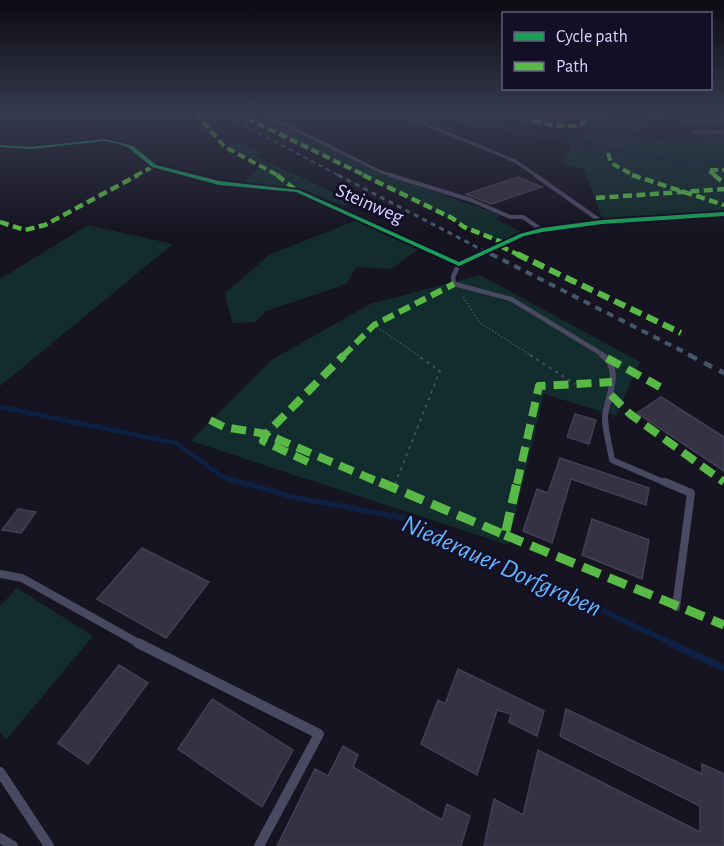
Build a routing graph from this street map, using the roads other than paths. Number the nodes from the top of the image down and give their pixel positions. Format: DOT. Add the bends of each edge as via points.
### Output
graph roads {
  1 [pos="138,152"];
  2 [pos="343,152"];
  3 [pos="495,152"];
  4 [pos="724,214"];
  5 [pos="602,222"];
  6 [pos="542,230"];
  7 [pos="459,264"];
  8 [pos="0,574"];
  9 [pos="676,607"];
  10 [pos="0,772"];
  11 [pos="0,838"];
  12 [pos="13,846"];
  13 [pos="49,846"];
  14 [pos="259,846"];
  1 -- 7 [label="street, Steinweg" via="154,166 219,183 297,191"];
  2 -- 6 [label="lane" via="381,172 471,200 510,217 523,217"];
  3 -- 5 [label="lane" via="515,161"];
  4 -- 5 [label="street"];
  5 -- 6 [label="street"];
  6 -- 7 [label="street"];
  7 -- 9 [label="lane" via="454,284 511,299 607,358 613,374 605,417 612,460 691,493"];
  8 -- 14 [label="lane" via="21,578 144,646 319,734"];
  10 -- 13 [label="lane"];
  11 -- 12 [label="lane"];
}
